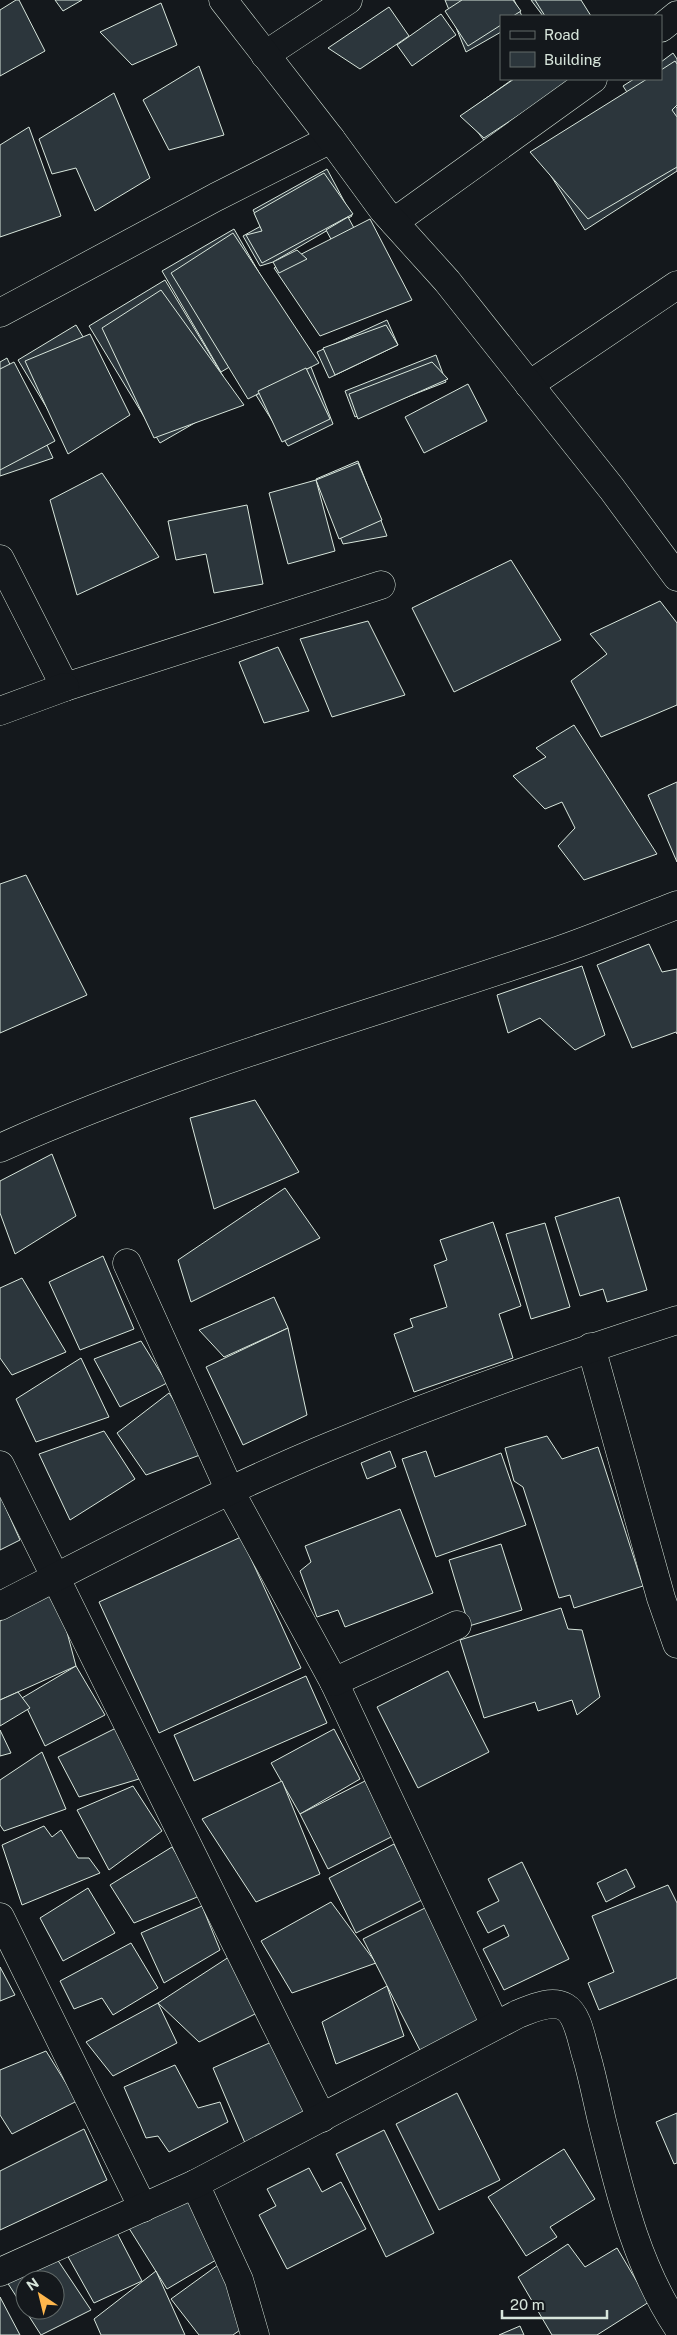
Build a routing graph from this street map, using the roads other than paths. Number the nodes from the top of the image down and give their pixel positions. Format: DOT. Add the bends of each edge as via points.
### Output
graph roads {
  1 [pos="223,0"];
  2 [pos="348,0"];
  3 [pos="677,15"];
  4 [pos="662,27"];
  5 [pos="265,55"];
  6 [pos="591,80"];
  7 [pos="331,139"];
  8 [pos="394,222"];
  9 [pos="677,285"];
  10 [pos="0,313"];
  11 [pos="528,385"];
  12 [pos="0,559"];
  13 [pos="677,577"];
  14 [pos="381,585"];
  15 [pos="65,687"];
  16 [pos="0,711"];
  17 [pos="677,905"];
  18 [pos="0,1148"];
  19 [pos="127,1263"];
  20 [pos="677,1320"];
  21 [pos="591,1347"];
  22 [pos="0,1465"];
  23 [pos="230,1491"];
  24 [pos="55,1578"];
  25 [pos="0,1606"];
  26 [pos="457,1625"];
  27 [pos="677,1644"];
  28 [pos="334,1682"];
  29 [pos="0,1917"];
  30 [pos="495,2025"];
  31 [pos="322,2118"];
  32 [pos="195,2184"];
  33 [pos="143,2208"];
  34 [pos="0,2272"];
  35 [pos="677,2326"];
  36 [pos="255,2335"];
  1 -- 5 [label="main road"];
  2 -- 5 [label="main road"];
  3 -- 4 [label="main road"];
  5 -- 7 [label="main road"];
  6 -- 8 [label="main road"];
  7 -- 8 [label="main road"];
  7 -- 10 [label="main road"];
  8 -- 11 [label="main road" via="448,282"];
  9 -- 11 [label="main road"];
  11 -- 13 [label="main road" via="612,488"];
  12 -- 15 [label="main road"];
  14 -- 15 [label="main road"];
  15 -- 16 [label="main road"];
  17 -- 18 [label="main road" via="544,956 278,1041 103,1105"];
  19 -- 23 [label="main road"];
  20 -- 21 [label="main road"];
  21 -- 23 [label="main road" via="332,1445"];
  21 -- 27 [label="main road" via="661,1598"];
  22 -- 24 [label="main road"];
  23 -- 24 [label="main road"];
  23 -- 28 [label="main road"];
  24 -- 25 [label="main road"];
  24 -- 31 [label="main road"];
  26 -- 28 [label="main road"];
  28 -- 30 [label="main road"];
  29 -- 33 [label="main road"];
  30 -- 31 [label="main road"];
  30 -- 35 [label="main road" via="550,2004 558,2004 570,2012 588,2063 624,2206 653,2287"];
  31 -- 32 [label="main road"];
  32 -- 33 [label="main road"];
  32 -- 36 [label="main road" via="239,2280"];
  33 -- 34 [label="main road"];
}
